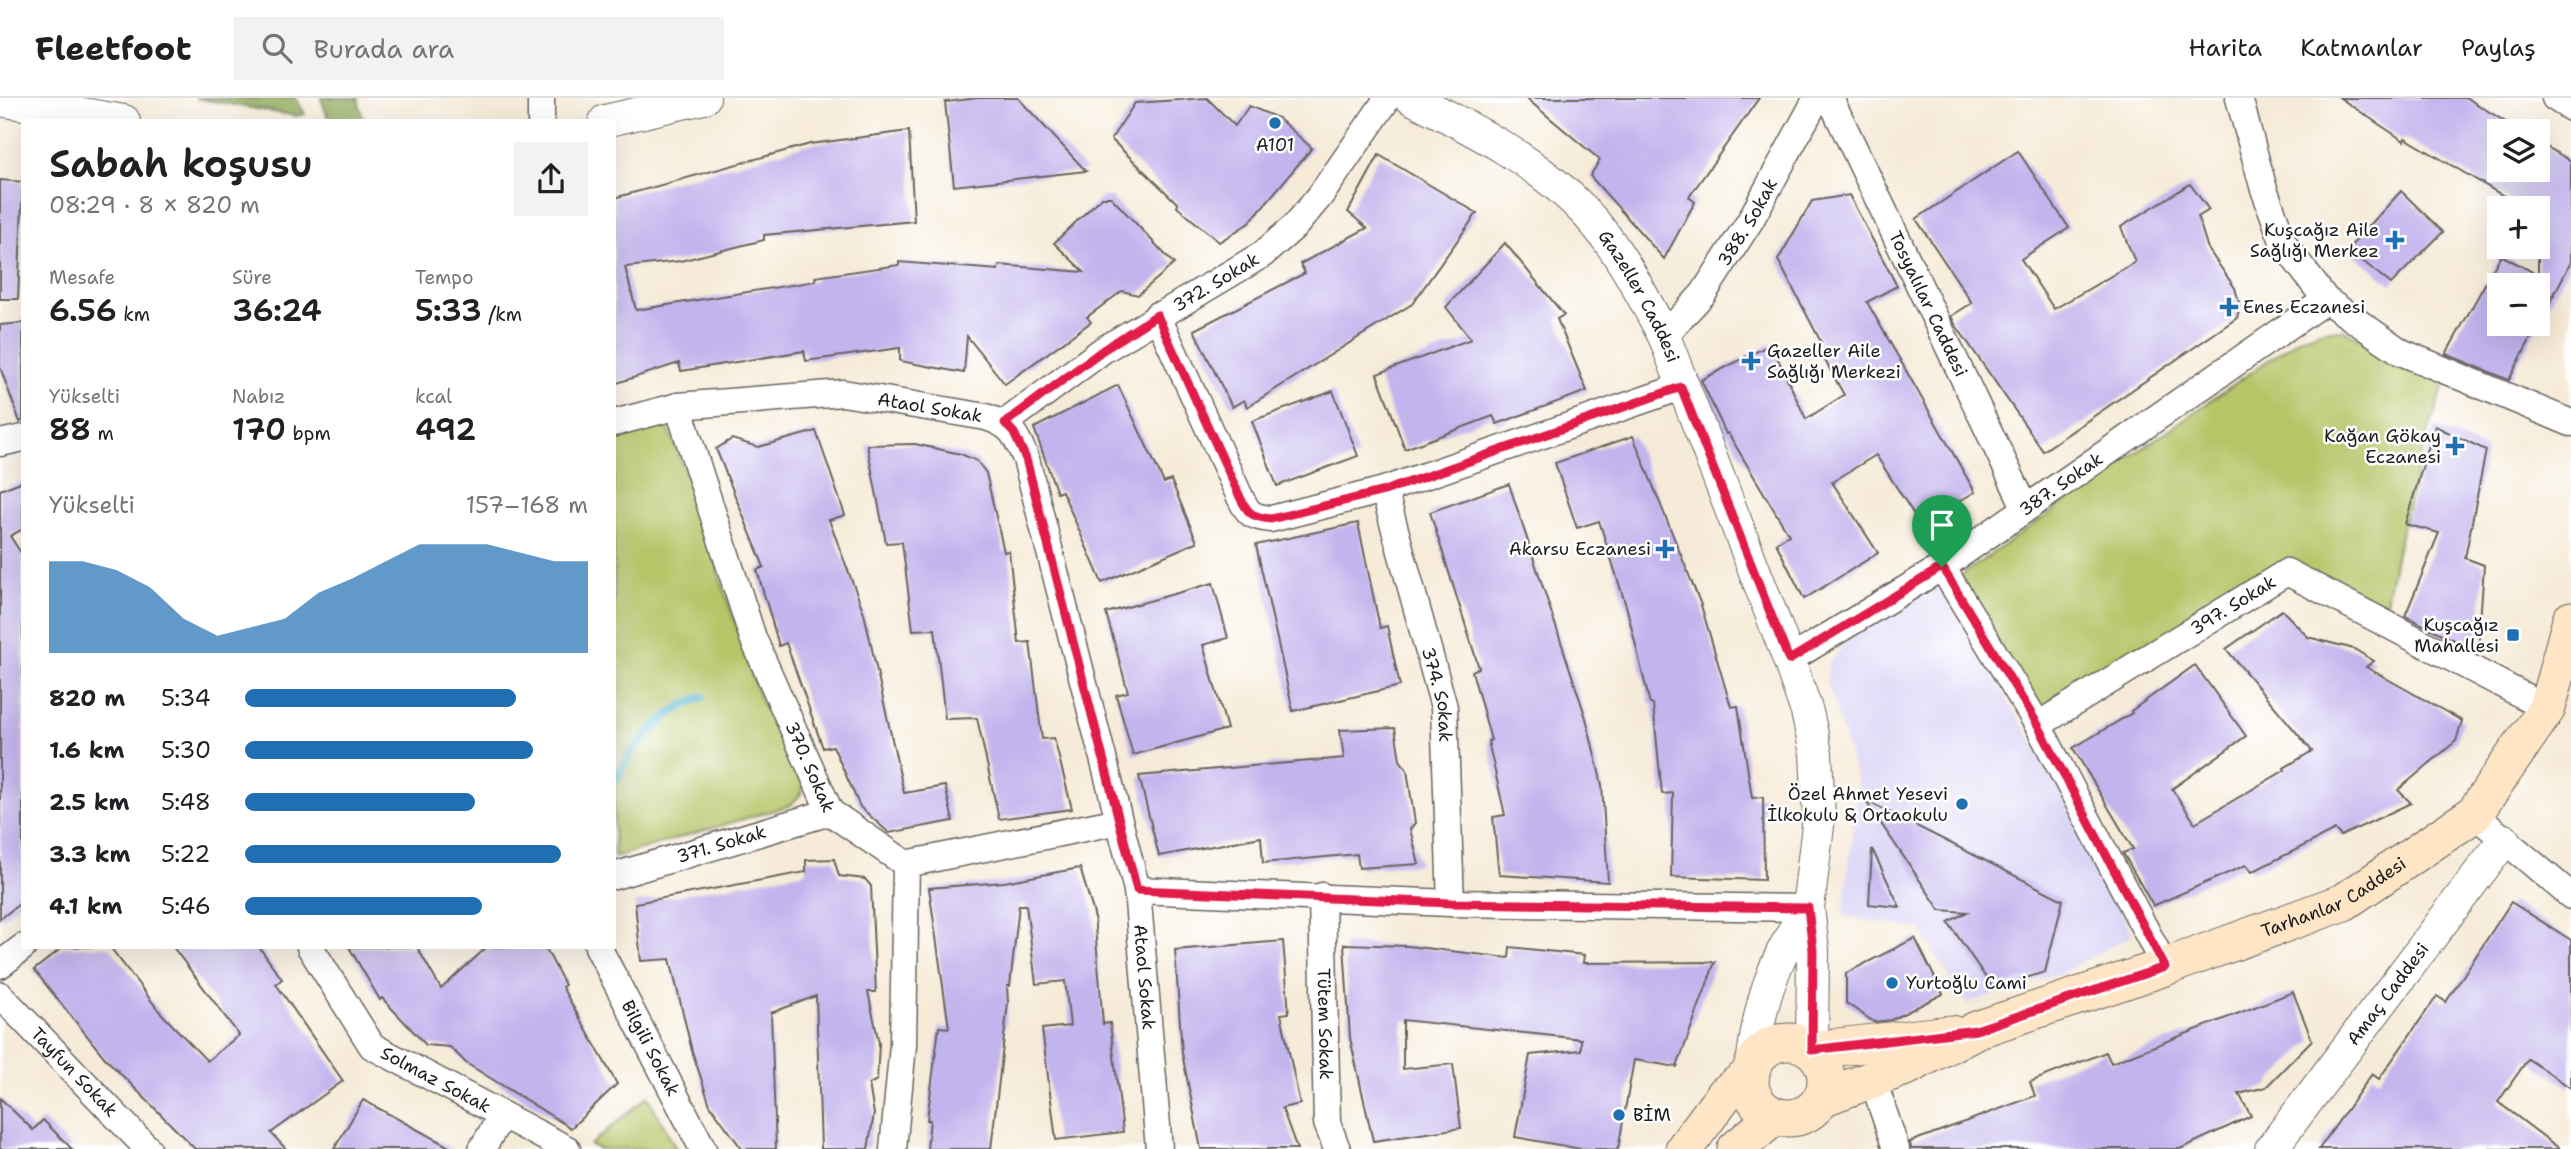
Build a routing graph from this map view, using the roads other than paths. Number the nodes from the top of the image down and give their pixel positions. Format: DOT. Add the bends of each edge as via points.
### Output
graph roads {
  1 [pos="541,98"];
  2 [pos="704,98"];
  3 [pos="1388,98"];
  4 [pos="1411,98"];
  5 [pos="1817,98"];
  6 [pos="1830,98"];
  7 [pos="2239,98"];
  8 [pos="2555,98"];
  9 [pos="0,100"];
  10 [pos="2571,108"];
  11 [pos="112,119"];
  12 [pos="541,119"];
  13 [pos="614,119"];
  14 [pos="2326,300"];
  15 [pos="1157,315"];
  16 [pos="1664,336"];
  17 [pos="1681,387"];
  18 [pos="678,406"];
  19 [pos="616,422"];
  20 [pos="1005,423"];
  21 [pos="2571,423"];
  22 [pos="21,438"];
  23 [pos="0,443"];
  24 [pos="1384,491"];
  25 [pos="2025,507"];
  26 [pos="1942,567"];
  27 [pos="2571,620"];
  28 [pos="2571,628"];
  29 [pos="1789,660"];
  30 [pos="2547,708"];
  31 [pos="2038,725"];
  32 [pos="830,812"];
  33 [pos="2474,814"];
  34 [pos="1119,821"];
  35 [pos="2504,840"];
  36 [pos="906,864"];
  37 [pos="616,875"];
  38 [pos="1137,890"];
  39 [pos="2571,896"];
  40 [pos="1322,897"];
  41 [pos="1451,903"];
  42 [pos="1808,908"];
  43 [pos="21,949"];
  44 [pos="311,949"];
  45 [pos="599,949"];
  46 [pos="0,965"];
  47 [pos="2165,967"];
  48 [pos="0,995"];
  49 [pos="1976,1030"];
  50 [pos="1812,1050"];
  51 [pos="1751,1074"];
  52 [pos="1873,1080"];
  53 [pos="1822,1098"];
  54 [pos="502,1115"];
  55 [pos="1775,1116"];
  56 [pos="148,1149"];
  57 [pos="482,1149"];
  58 [pos="567,1149"];
  59 [pos="703,1149"];
  60 [pos="893,1149"];
  61 [pos="1159,1149"];
  62 [pos="1337,1149"];
  63 [pos="1684,1149"];
  64 [pos="1735,1149"];
  65 [pos="1896,1149"];
  66 [pos="2271,1149"];
  1 -- 12 [label="street"];
  2 -- 13 [label="street"];
  3 -- 15 [label="street, 372. Sokak" via="1295,226 1263,254"];
  4 -- 16 [label="street, Gazeller Caddesi" via="1479,133 1559,186 1588,215 1637,286"];
  5 -- 16 [label="street, 388. Sokak" via="1744,231 1703,294"];
  6 -- 25 [label="street, Tosyalılar Caddesi"];
  7 -- 14 [label="street" via="2284,244"];
  8 -- 10 [label="street"];
  9 -- 11 [label="street"];
  14 -- 21 [label="street" via="2401,352"];
  14 -- 25 [label="street, 387. Sokak"];
  15 -- 20 [label="street, 372. Sokak"];
  15 -- 24 [label="street" via="1247,513 1271,519"];
  16 -- 17 [label="street, Gazeller Caddesi"];
  17 -- 24 [label="street"];
  17 -- 29 [label="street, Gazeller Caddesi"];
  18 -- 19 [label="street, Ataol Sokak"];
  18 -- 20 [label="street, Ataol Sokak" via="843,393"];
  18 -- 32 [label="street, 370. Sokak" via="753,638"];
  20 -- 34 [label="street, Ataol Sokak" via="1026,459"];
  22 -- 23 [label="street"];
  24 -- 41 [label="street, 374. Sokak" via="1444,707"];
  25 -- 26 [label="street, 387. Sokak"];
  26 -- 29 [label="street, 387. Sokak"];
  26 -- 31 [label="street"];
  27 -- 28 [label="main road, Tarhanlar Caddesi"];
  28 -- 30 [label="main road, Tarhanlar Caddesi"];
  29 -- 42 [label="street, Gazeller Caddesi" via="1816,753 1819,817"];
  30 -- 31 [label="street, 397. Sokak" via="2287,572"];
  30 -- 33 [label="main road, Tarhanlar Caddesi"];
  31 -- 47 [label="street"];
  32 -- 36 [label="street, 370. Sokak"];
  32 -- 37 [label="street, 371. Sokak"];
  33 -- 35 [label="street"];
  33 -- 47 [label="main road, Tarhanlar Caddesi" via="2344,902"];
  34 -- 36 [label="street"];
  34 -- 38 [label="street, Ataol Sokak"];
  35 -- 39 [label="street"];
  35 -- 66 [label="street, Amaç Caddesi"];
  36 -- 60 [label="street" via="904,1045"];
  38 -- 40 [label="street"];
  38 -- 61 [label="street, Ataol Sokak"];
  40 -- 41 [label="street"];
  40 -- 62 [label="street, Tütem Sokak" via="1328,1122"];
  41 -- 42 [label="street"];
  42 -- 50 [label="street, Gazeller Caddesi" via="1813,950"];
  42 -- 51 [label="street, Gazeller Caddesi" via="1784,943 1761,1007"];
  43 -- 46 [label="street"];
  44 -- 54 [label="street, Solmaz Sokak" via="372,1046"];
  45 -- 59 [label="street, Bilgili Sokak"];
  47 -- 49 [label="main road, Tarhanlar Caddesi"];
  48 -- 56 [label="street, Tayfun Sokak"];
  49 -- 50 [label="main road, Tarhanlar Caddesi"];
  49 -- 52 [label="main road, Tarhanlar Caddesi"];
  50 -- 51 [label="main road" via="1788,1042 1775,1044 1755,1061"];
  50 -- 53 [label="main road" via="1827,1077"];
  51 -- 55 [label="main road" via="1755,1099"];
  51 -- 63 [label="main road" via="1725,1094"];
  52 -- 53 [label="main road, Tarhanlar Caddesi"];
  52 -- 65 [label="street"];
  53 -- 55 [label="main road" via="1807,1114"];
  54 -- 57 [label="street"];
  54 -- 58 [label="street, Solmaz Sokak"];
  55 -- 64 [label="main road"];
}
